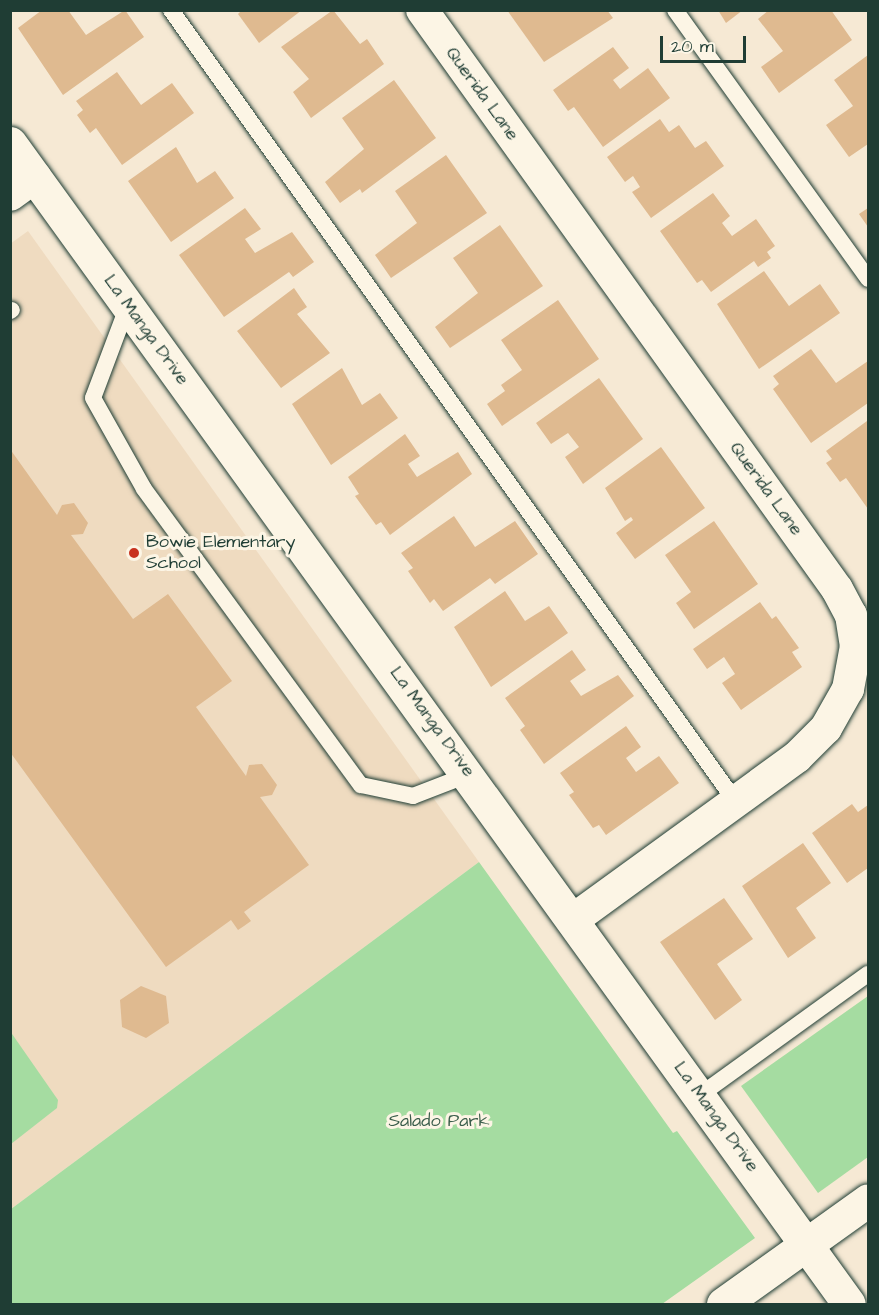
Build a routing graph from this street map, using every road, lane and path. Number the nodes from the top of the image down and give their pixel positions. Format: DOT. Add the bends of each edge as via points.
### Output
graph roads {
  1 [pos="171,10"];
  2 [pos="422,10"];
  3 [pos="675,10"];
  4 [pos="10,143"];
  5 [pos="23,186"];
  6 [pos="868,279"];
  7 [pos="128,305"];
  8 [pos="470,774"];
  9 [pos="736,801"];
  10 [pos="574,919"];
  11 [pos="868,974"];
  12 [pos="700,1095"];
  13 [pos="868,1200"];
  14 [pos="807,1244"];
  15 [pos="723,1305"];
  16 [pos="849,1305"];
  1 -- 9 [label="lane"];
  2 -- 9 [label="street, Querida Lane" via="852,615 856,646 848,689 826,728 797,757"];
  3 -- 6 [label="lane"];
  4 -- 5 [label="street, La Manga Drive"];
  5 -- 7 [label="street, La Manga Drive"];
  7 -- 8 [label="street, La Manga Drive"];
  7 -- 8 [label="lane" via="93,398 144,489 361,784 413,796"];
  8 -- 10 [label="street, La Manga Drive"];
  9 -- 10 [label="street, Querida Lane"];
  10 -- 12 [label="street, La Manga Drive"];
  11 -- 12 [label="lane"];
  12 -- 14 [label="street, La Manga Drive"];
  13 -- 14 [label="street"];
  14 -- 15 [label="street"];
  14 -- 16 [label="street, La Manga Drive"];
}
